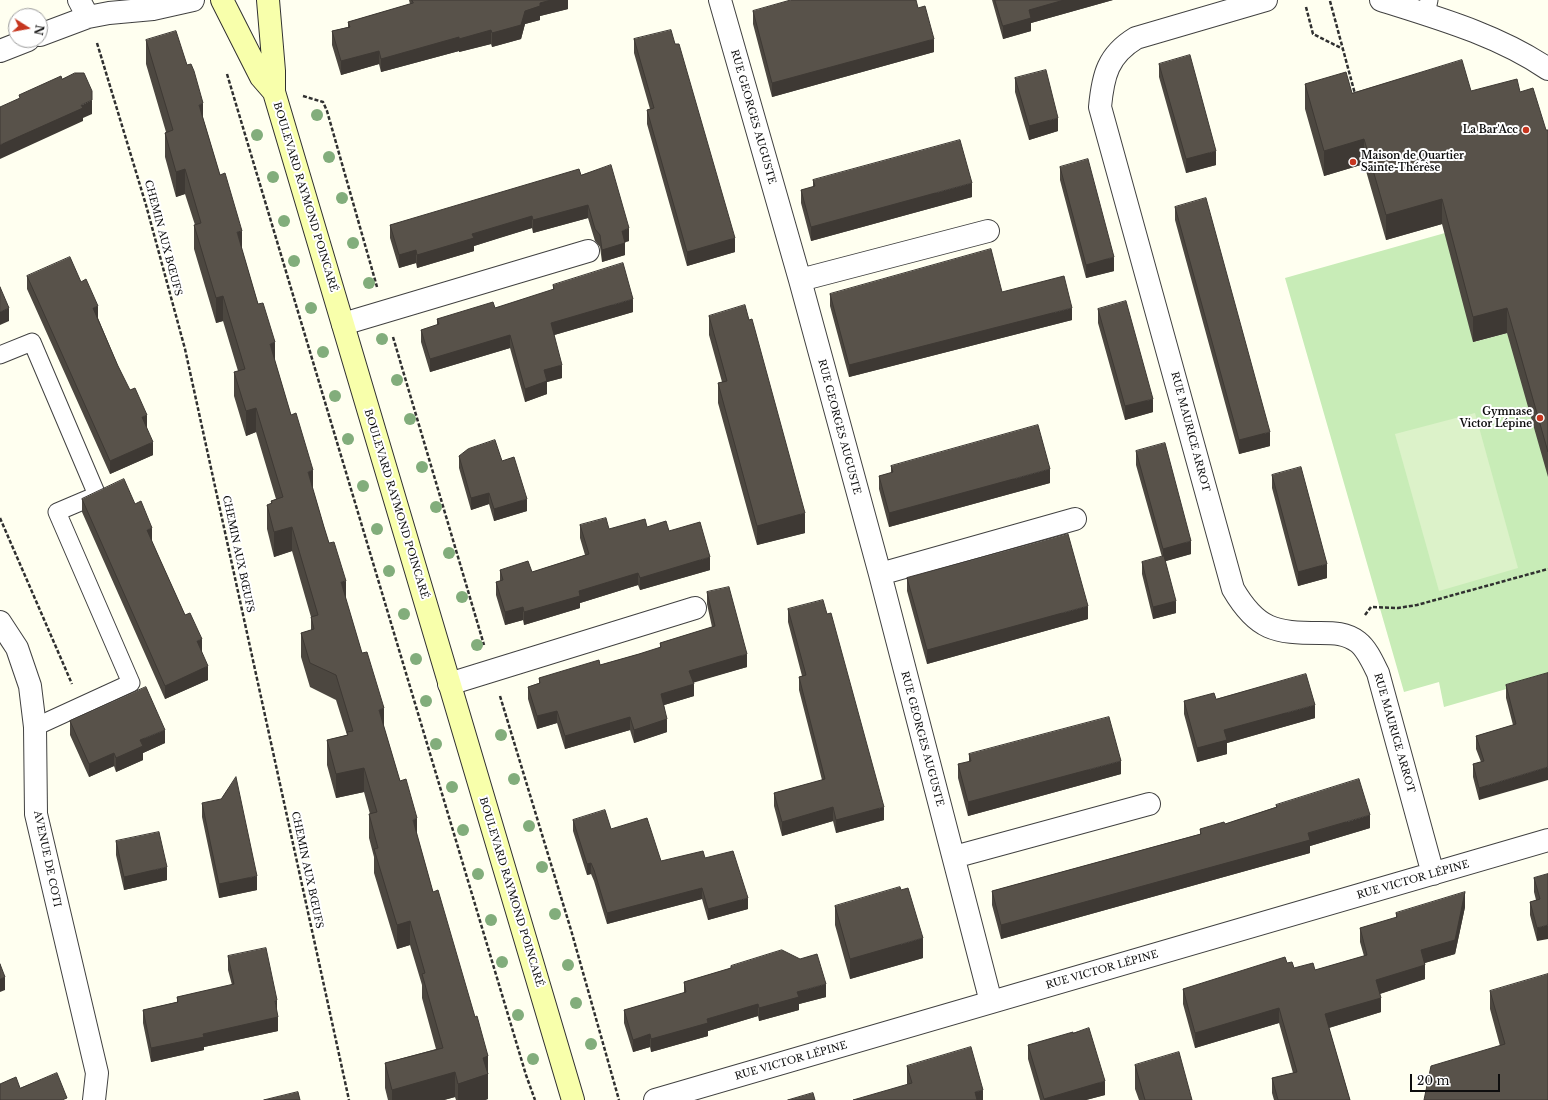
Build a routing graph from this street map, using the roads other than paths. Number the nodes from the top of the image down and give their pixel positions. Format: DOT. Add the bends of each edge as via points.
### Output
graph roads {
  1 [pos="193,0"];
  2 [pos="222,0"];
  3 [pos="268,0"];
  4 [pos="720,0"];
  5 [pos="1266,0"];
  6 [pos="1381,0"];
  7 [pos="1427,7"];
  8 [pos="84,8"];
  9 [pos="48,30"];
  10 [pos="9,48"];
  11 [pos="0,52"];
  12 [pos="1548,70"];
  13 [pos="274,92"];
  14 [pos="988,231"];
  15 [pos="588,251"];
  16 [pos="800,280"];
  17 [pos="342,324"];
  18 [pos="0,355"];
  19 [pos="1075,518"];
  20 [pos="880,574"];
  21 [pos="695,608"];
  22 [pos="0,622"];
  23 [pos="449,684"];
  24 [pos="35,728"];
  25 [pos="1149,804"];
  26 [pos="1548,840"];
  27 [pos="954,857"];
  28 [pos="1433,874"];
  29 [pos="991,1002"];
  30 [pos="94,1100"];
  31 [pos="573,1100"];
  32 [pos="655,1100"];
  1 -- 8 [label="street" via="153,9 109,13"];
  2 -- 13 [label="main road, BOULEVARD RAYMOND POINCARÉ" via="261,77"];
  3 -- 13 [label="main road, BOULEVARD RAYMOND POINCARÉ"];
  4 -- 16 [label="street, RUE GEORGES AUGUSTE"];
  5 -- 28 [label="street, RUE MAURICE ARROT" via="1136,38 1124,45 1110,63 1102,83 1100,107 1233,589 1242,605 1274,630 1294,633 1336,633 1348,636 1359,643 1368,655 1378,673"];
  6 -- 7 [label="street"];
  7 -- 12 [label="street" via="1535,60"];
  8 -- 9 [label="street"];
  10 -- 11 [label="street"];
  13 -- 17 [label="main road, BOULEVARD RAYMOND POINCARÉ"];
  14 -- 16 [label="street"];
  15 -- 17 [label="street"];
  16 -- 20 [label="street, RUE GEORGES AUGUSTE"];
  17 -- 23 [label="main road, BOULEVARD RAYMOND POINCARÉ"];
  18 -- 24 [label="lane" via="32,342 97,495 57,512 130,683"];
  19 -- 20 [label="street"];
  20 -- 27 [label="street, RUE GEORGES AUGUSTE"];
  21 -- 23 [label="street"];
  22 -- 24 [label="street, AVENUE DE COTI" via="17,648 30,686"];
  23 -- 31 [label="main road, BOULEVARD RAYMOND POINCARÉ"];
  24 -- 30 [label="street, AVENUE DE COTI" via="36,814 97,1073"];
  25 -- 27 [label="street"];
  26 -- 28 [label="street, RUE VICTOR LÉPINE"];
  27 -- 29 [label="street, RUE GEORGES AUGUSTE"];
  28 -- 29 [label="street, RUE VICTOR LÉPINE"];
  29 -- 32 [label="street, RUE VICTOR LÉPINE"];
}
